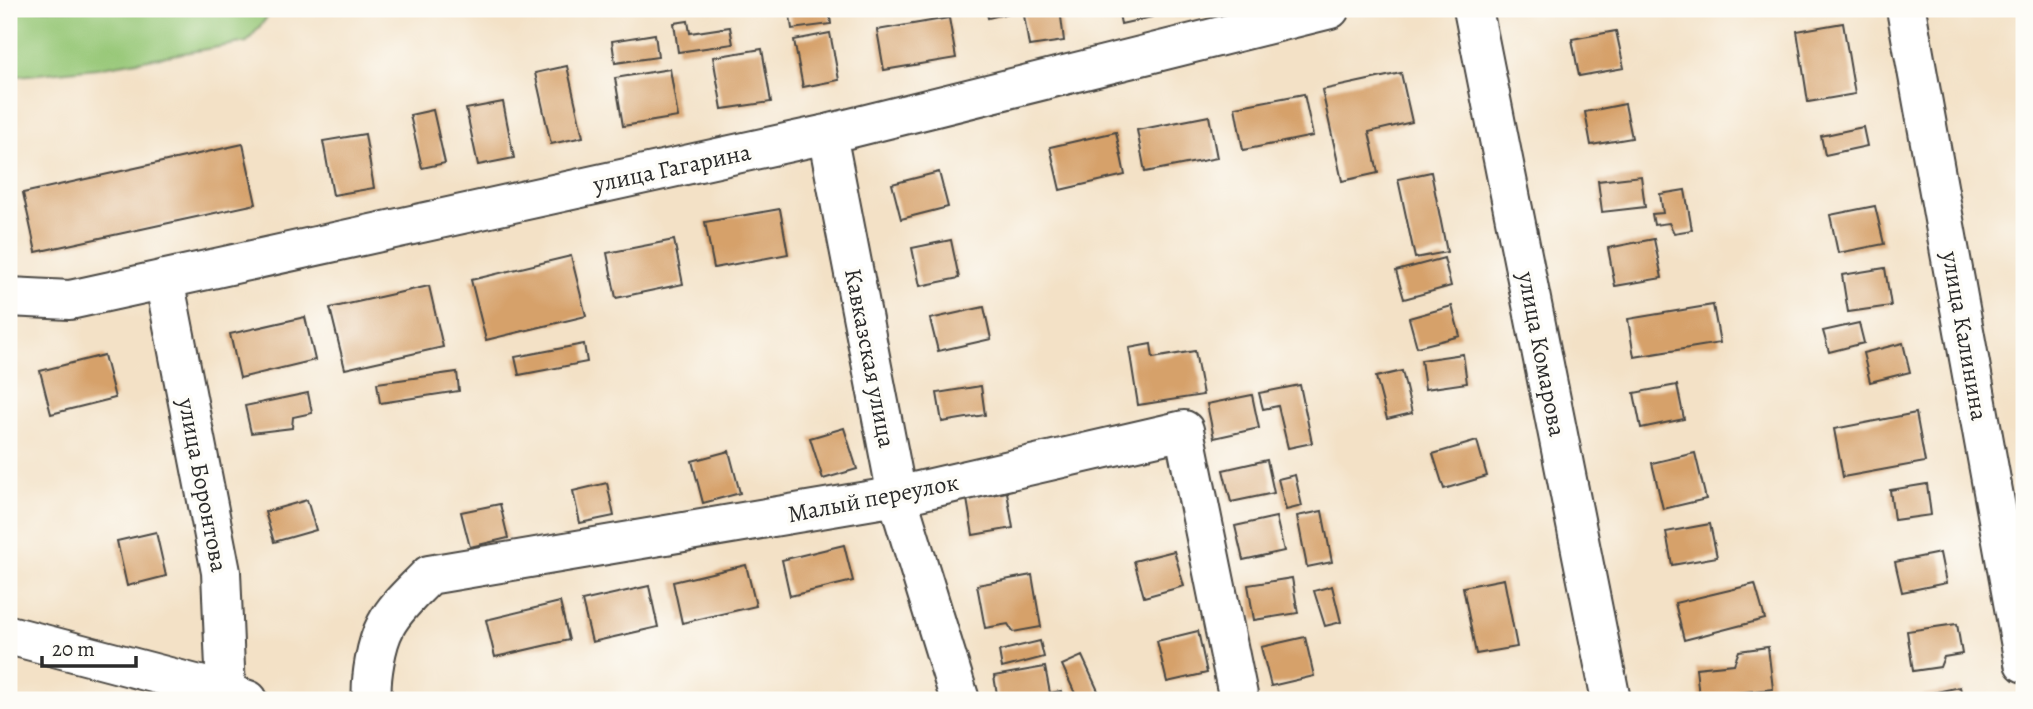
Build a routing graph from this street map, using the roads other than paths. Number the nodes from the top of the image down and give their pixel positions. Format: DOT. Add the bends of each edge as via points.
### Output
graph roads {
  1 [pos="1330,9"];
  2 [pos="1473,9"];
  3 [pos="1906,9"];
  4 [pos="827,134"];
  5 [pos="164,279"];
  6 [pos="9,297"];
  7 [pos="897,496"];
  8 [pos="9,635"];
  9 [pos="2024,663"];
  10 [pos="238,696"];
  11 [pos="372,700"];
  12 [pos="960,700"];
  13 [pos="1239,700"];
  14 [pos="1611,700"];
  1 -- 4 [label="street, улица Гагарина"];
  2 -- 14 [label="street, улица Комарова"];
  3 -- 9 [label="street, улица Калинина"];
  4 -- 5 [label="street, улица Гагарина"];
  4 -- 7 [label="street, Кавказская улица"];
  5 -- 6 [label="street, улица Гагарина" via="70,300"];
  5 -- 10 [label="street, улица Боронтова" via="222,572"];
  7 -- 11 [label="street, Малый переулок" via="429,575 385,626 370,688"];
  7 -- 12 [label="street, Кавказская улица"];
  7 -- 13 [label="street, Малый переулок" via="1184,430"];
  8 -- 10 [label="street"];
}
